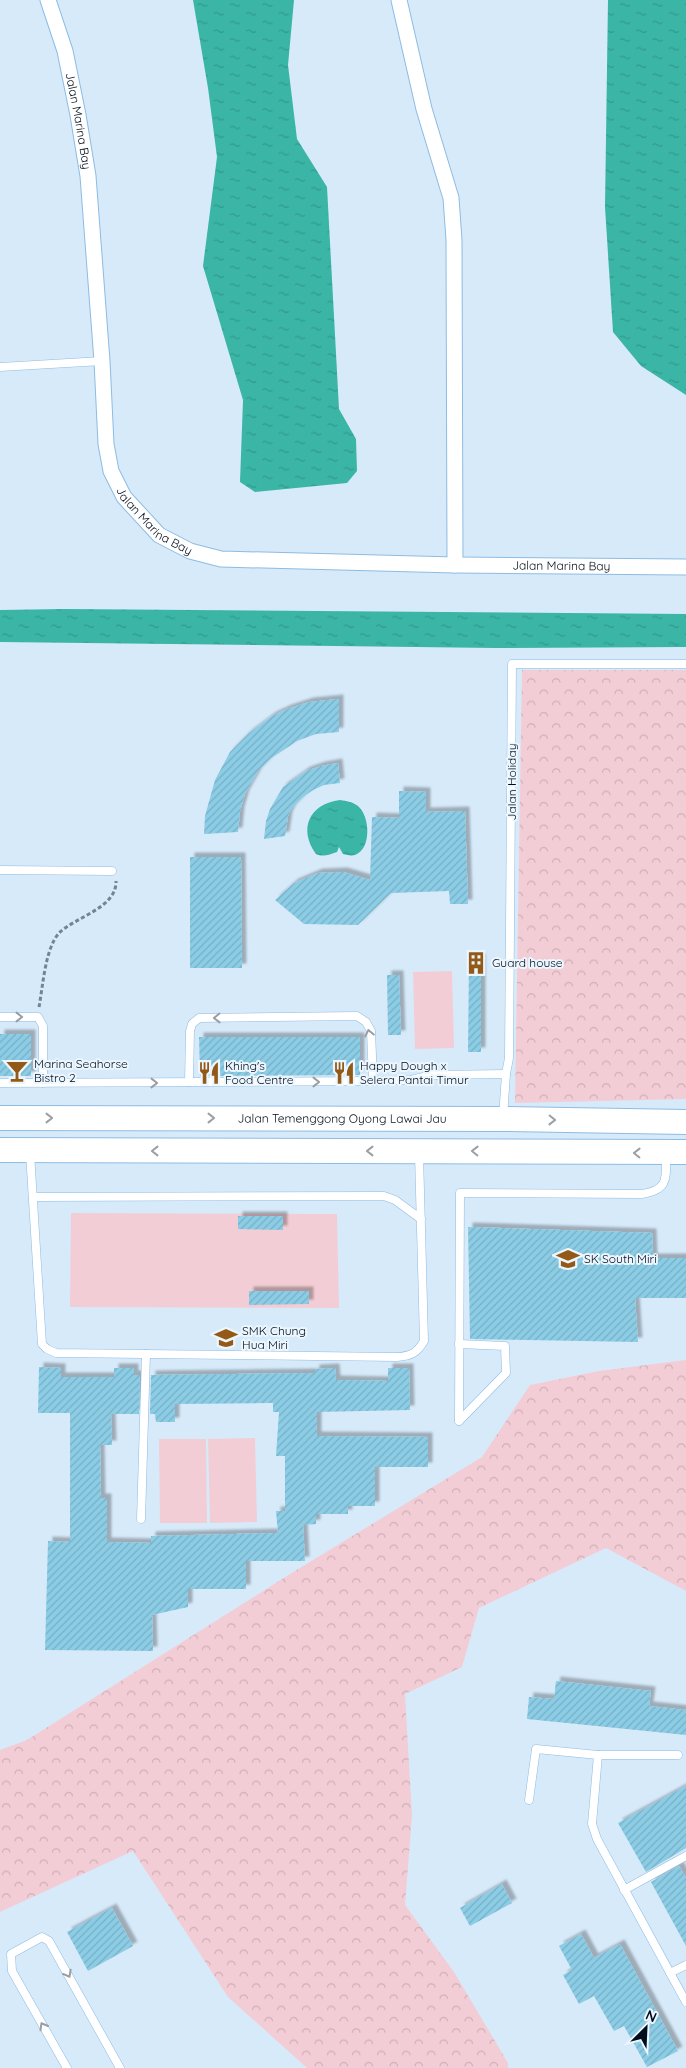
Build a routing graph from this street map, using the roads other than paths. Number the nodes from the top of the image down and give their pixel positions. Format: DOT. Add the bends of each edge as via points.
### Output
graph roads {
  1 [pos="48,0"];
  2 [pos="403,0"];
  3 [pos="102,361"];
  4 [pos="0,367"];
  5 [pos="455,566"];
  6 [pos="686,567"];
  7 [pos="686,664"];
  8 [pos="0,870"];
  9 [pos="112,871"];
  10 [pos="0,1017"];
  11 [pos="506,1074"];
  12 [pos="373,1081"];
  13 [pos="189,1082"];
  14 [pos="0,1083"];
  15 [pos="43,1084"];
  16 [pos="0,1118"];
  17 [pos="503,1119"];
  18 [pos="686,1122"];
  19 [pos="0,1150"];
  20 [pos="30,1150"];
  21 [pos="419,1151"];
  22 [pos="676,1153"];
  23 [pos="34,1197"];
  24 [pos="421,1219"];
  25 [pos="459,1344"];
  26 [pos="146,1354"];
  27 [pos="141,1518"];
  28 [pos="598,1755"];
  29 [pos="678,1755"];
  30 [pos="529,1800"];
  31 [pos="686,1856"];
  32 [pos="624,1890"];
  33 [pos="686,1965"];
  34 [pos="670,1974"];
  35 [pos="686,2002"];
  36 [pos="67,2068"];
  37 [pos="120,2068"];
  1 -- 3 [label="street, Jalan Marina Bay" via="65,51 88,176"];
  2 -- 5 [label="street" via="424,109 451,198 454,240"];
  3 -- 4 [label="lane"];
  3 -- 5 [label="street, Jalan Marina Bay" via="106,444 111,472 124,497 159,535 221,560"];
  5 -- 6 [label="street, Jalan Marina Bay"];
  7 -- 11 [label="lane, Jalan Holiday" via="512,664 511,955"];
  8 -- 9 [label="lane"];
  10 -- 15 [label="lane, one-way" via="38,1017 43,1026"];
  11 -- 12 [label="lane" via="432,1075 411,1080"];
  11 -- 17 [label="lane, Jalan Holiday"];
  13 -- 12 [label="lane, one-way"];
  12 -- 13 [label="lane, one-way" via="371,1031 357,1016 199,1018 190,1031"];
  15 -- 13 [label="lane, one-way"];
  14 -- 15 [label="lane"];
  16 -- 17 [label="main road, Jalan Temenggong Oyong Lawai Jau, one-way"];
  17 -- 18 [label="main road, Jalan Temenggong Oyong Lawai Jau, one-way"];
  19 -- 20 [label="main road"];
  21 -- 20 [label="main road, one-way"];
  20 -- 23 [label="lane"];
  22 -- 21 [label="main road, one-way"];
  21 -- 24 [label="lane"];
  22 -- 25 [label="lane" via="666,1181 652,1193 460,1193"];
  23 -- 24 [label="lane" via="384,1196"];
  23 -- 26 [label="lane" via="42,1344 56,1353"];
  24 -- 26 [label="lane" via="424,1341 410,1356"];
  25 -- 25 [label="lane" via="459,1373 459,1421 506,1373 505,1346"];
  26 -- 27 [label="lane"];
  28 -- 29 [label="lane"];
  28 -- 30 [label="lane" via="536,1749"];
  28 -- 32 [label="lane" via="592,1824"];
  31 -- 32 [label="lane"];
  32 -- 34 [label="lane"];
  33 -- 34 [label="lane"];
  34 -- 35 [label="lane"];
  36 -- 37 [label="lane, one-way" via="12,1971 11,1954 42,1937 49,1941"];
}
